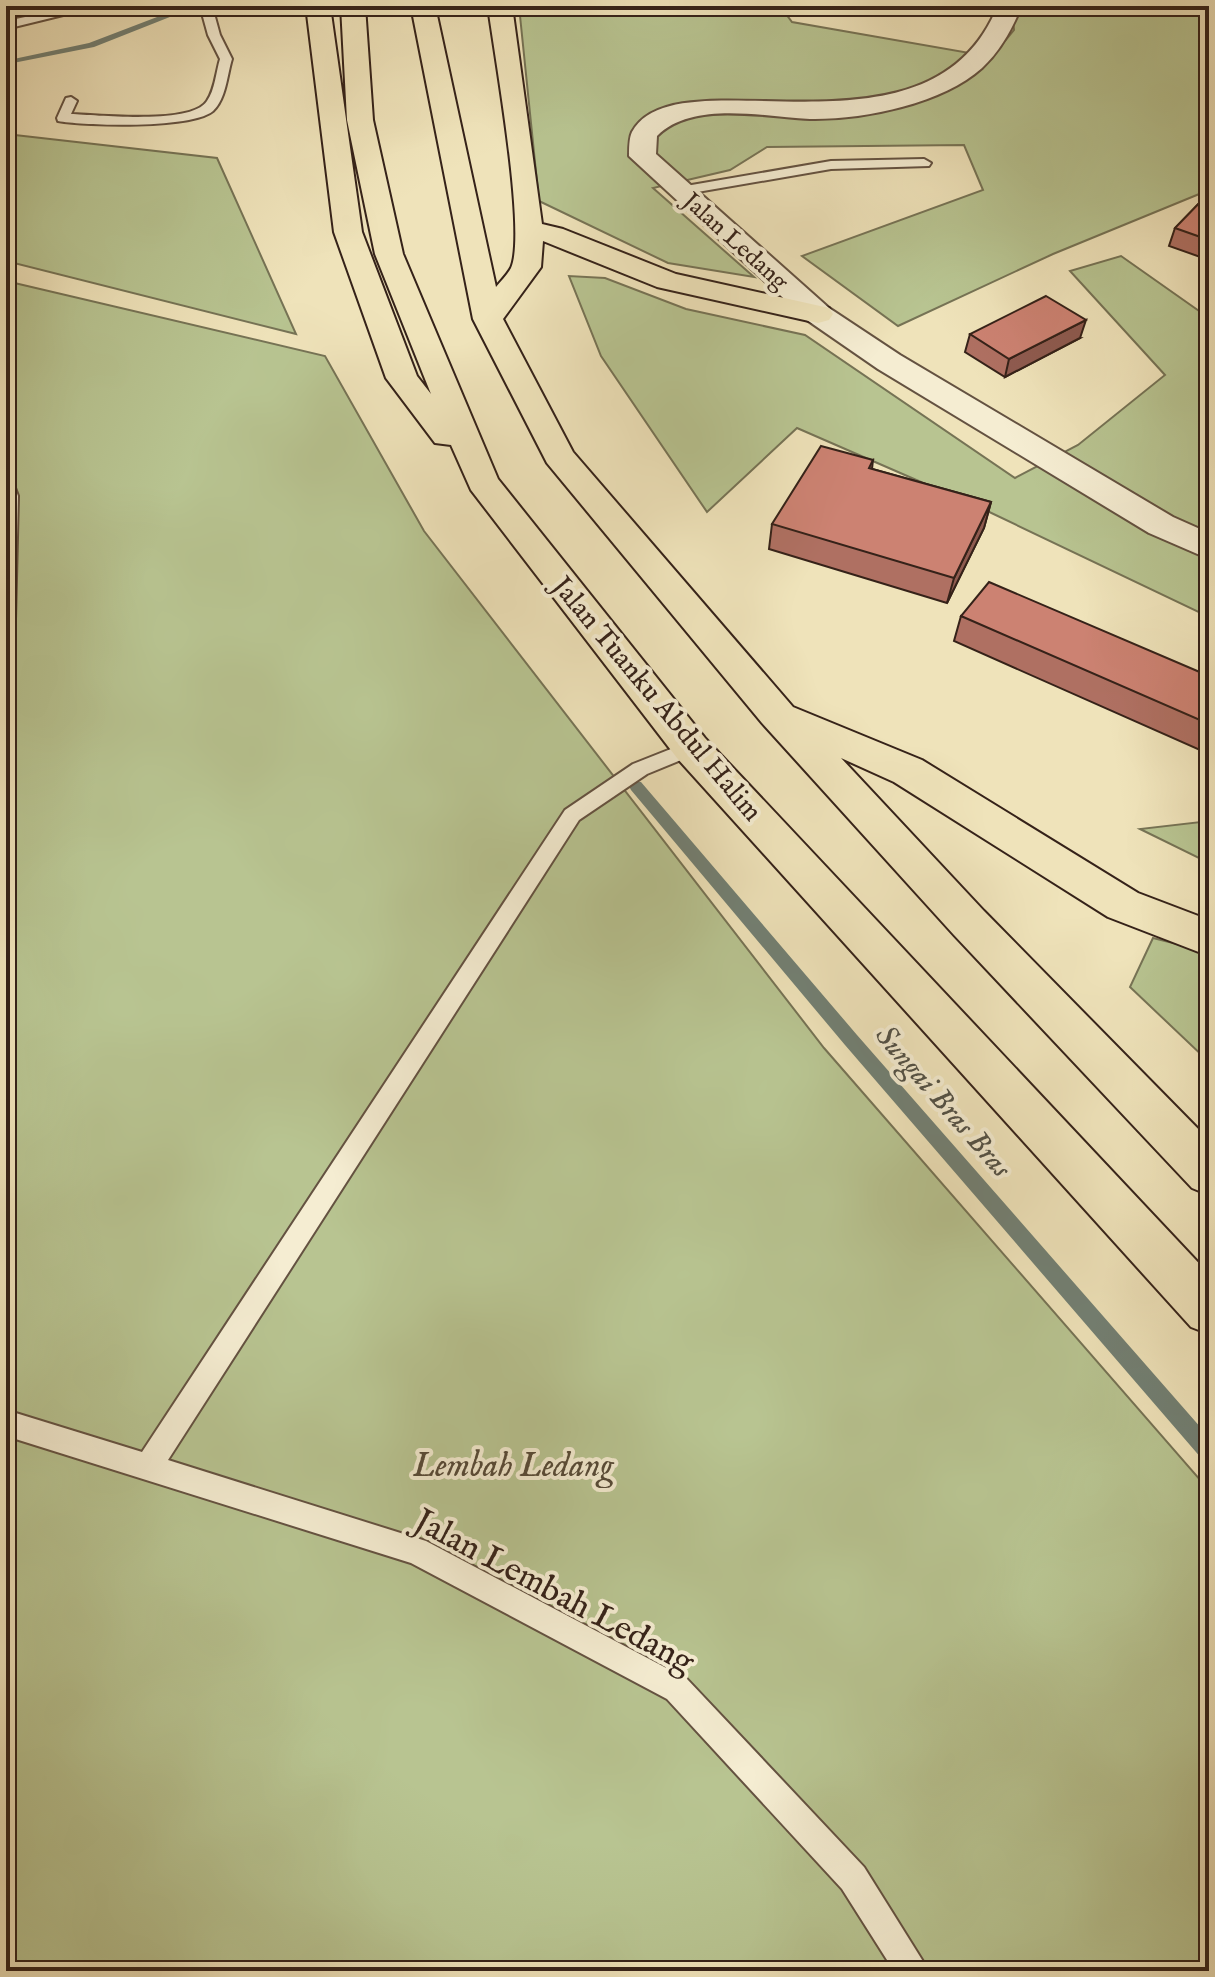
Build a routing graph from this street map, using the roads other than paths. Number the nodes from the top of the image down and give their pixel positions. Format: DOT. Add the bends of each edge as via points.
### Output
graph roads {
  1 [pos="94,6"];
  2 [pos="206,6"];
  3 [pos="318,6"];
  4 [pos="353,6"];
  5 [pos="500,6"];
  6 [pos="1003,6"];
  7 [pos="424,8"];
  8 [pos="6,25"];
  9 [pos="71,101"];
  10 [pos="924,163"];
  11 [pos="680,191"];
  12 [pos="528,229"];
  13 [pos="818,314"];
  14 [pos="488,319"];
  15 [pos="483,482"];
  16 [pos="6,484"];
  17 [pos="1209,547"];
  18 [pos="6,620"];
  19 [pos="776,713"];
  20 [pos="691,748"];
  21 [pos="1209,938"];
  22 [pos="1209,1173"];
  23 [pos="1209,1310"];
  24 [pos="6,1423"];
  25 [pos="147,1468"];
  26 [pos="913,1971"];
  1 -- 8 [label="lane"];
  2 -- 9 [label="lane" via="226,59 210,108 197,116 167,119 63,118"];
  3 -- 15 [label="main road" via="348,232 402,378"];
  4 -- 15 [label="main road, Jalan Tuanku Abdul Halim" via="360,120 389,254"];
  5 -- 12 [label="main road"];
  6 -- 11 [label="street, Jalan Ledang" via="1007,12 998,37 972,64 943,83 880,105 835,111 698,109 662,119 644,134 642,156"];
  7 -- 14 [label="main road"];
  10 -- 11 [label="lane" via="831,165"];
  11 -- 13 [label="street, Jalan Ledang"];
  12 -- 13 [label="main road" via="667,281"];
  12 -- 14 [label="main road" via="526,267"];
  13 -- 17 [label="street, Jalan Ledang" via="1125,503"];
  14 -- 19 [label="main road" via="559,456"];
  15 -- 20 [label="main road, Jalan Tuanku Abdul Halim"];
  16 -- 18 [label="lane"];
  19 -- 21 [label="main road" via="908,771 1123,905"];
  19 -- 22 [label="main road"];
  20 -- 23 [label="main road, Jalan Tuanku Abdul Halim"];
  20 -- 25 [label="lane" via="640,769 572,815"];
  24 -- 25 [label="lane, Jalan Lembah Ledang"];
  25 -- 26 [label="lane, Jalan Lembah Ledang" via="416,1551 677,1689 853,1878"];
}
